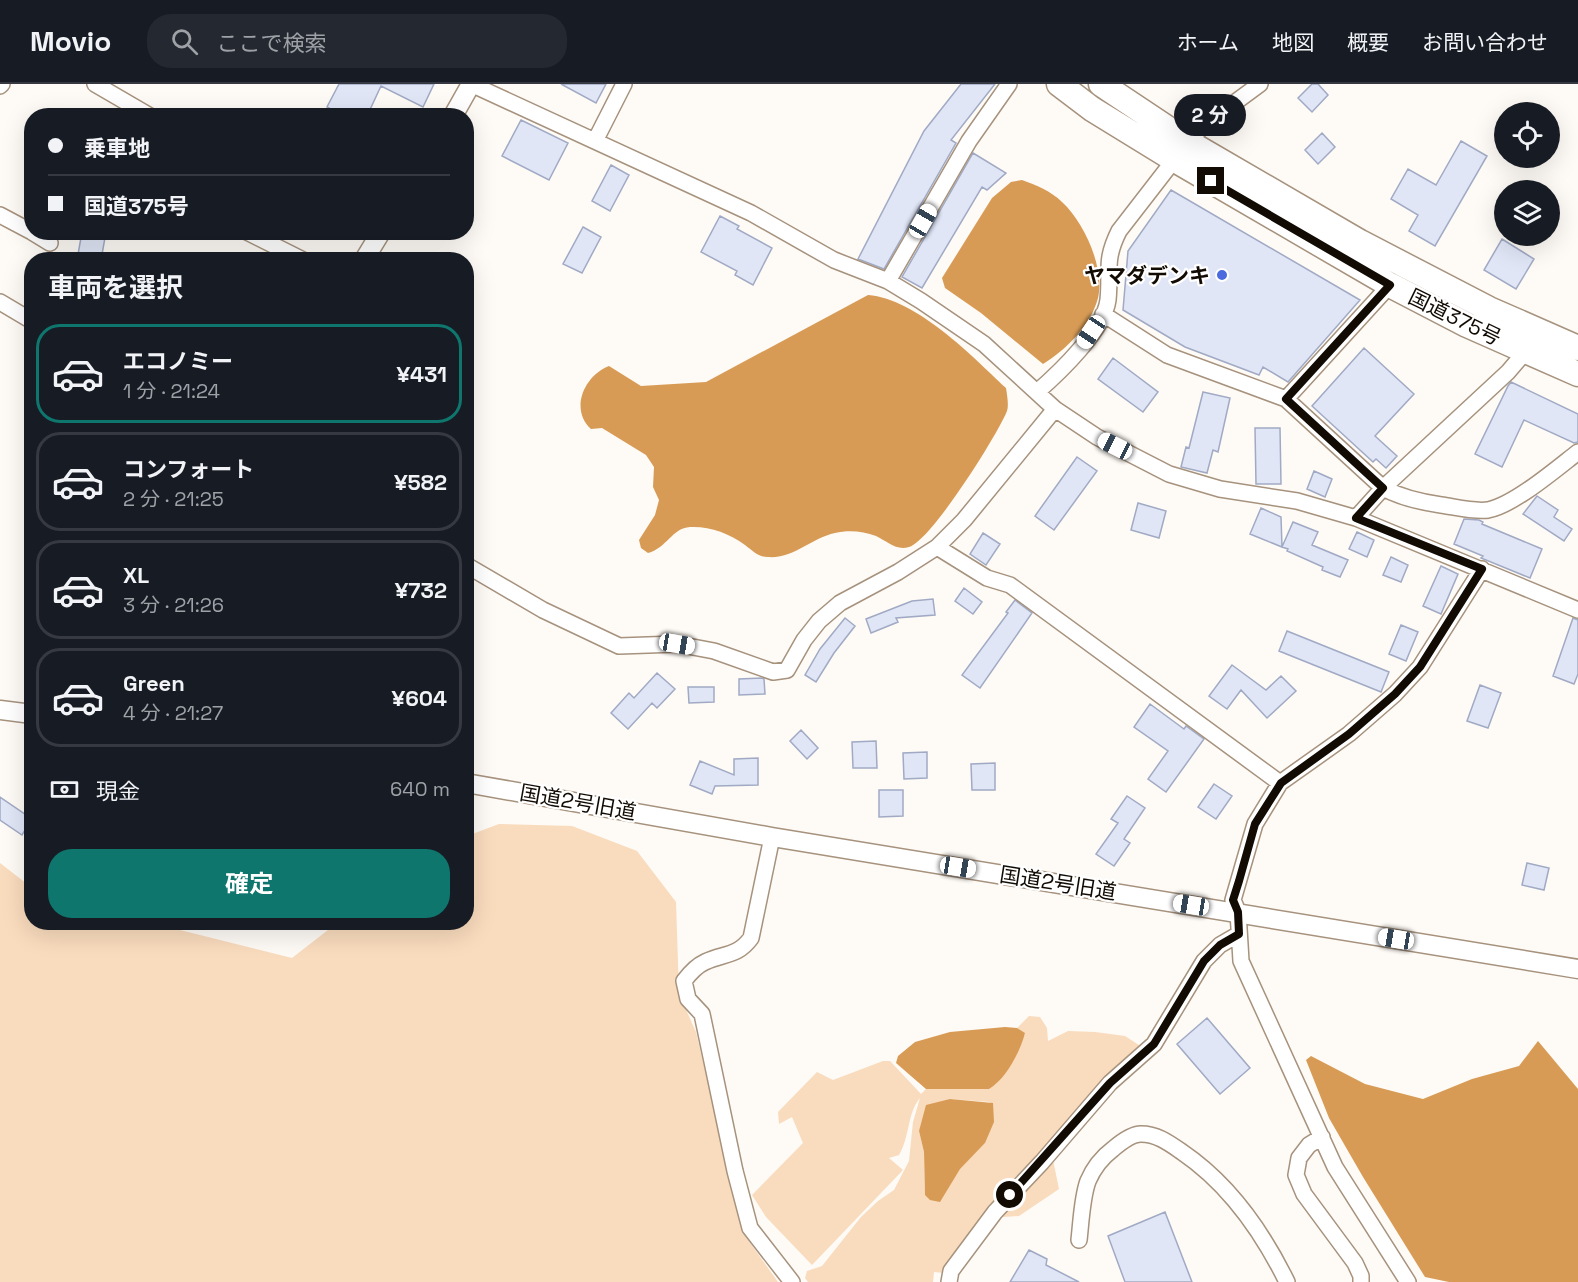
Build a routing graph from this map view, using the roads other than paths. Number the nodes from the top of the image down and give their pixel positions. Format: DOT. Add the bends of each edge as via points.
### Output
graph roads {
  1 [pos="95,84"];
  2 [pos="471,84"];
  3 [pos="624,84"];
  4 [pos="1009,84"];
  5 [pos="1059,84"];
  6 [pos="1101,84"];
  7 [pos="1260,84"];
  8 [pos="136,108"];
  9 [pos="458,108"];
  10 [pos="595,141"];
  11 [pos="1181,151"];
  12 [pos="0,215"];
  13 [pos="24,228"];
  14 [pos="45,240"];
  15 [pos="263,240"];
  16 [pos="50,243"];
  17 [pos="287,252"];
  18 [pos="888,281"];
  19 [pos="1390,285"];
  20 [pos="0,302"];
  21 [pos="1104,314"];
  22 [pos="24,316"];
  23 [pos="1578,348"];
  24 [pos="1525,351"];
  25 [pos="1578,374"];
  26 [pos="1037,392"];
  27 [pos="1286,399"];
  28 [pos="1055,409"];
  29 [pos="1578,452"];
  30 [pos="1383,488"];
  31 [pos="1356,518"];
  32 [pos="937,547"];
  33 [pos="1482,569"];
  34 [pos="474,570"];
  35 [pos="1578,610"];
  36 [pos="0,710"];
  37 [pos="24,713"];
  38 [pos="1281,783"];
  39 [pos="474,784"];
  40 [pos="772,837"];
  41 [pos="1238,912"];
  42 [pos="1239,934"];
  43 [pos="1578,969"];
  44 [pos="1322,1137"];
  45 [pos="1078,1240"];
  46 [pos="792,1282"];
  47 [pos="949,1282"];
  48 [pos="1287,1282"];
  49 [pos="1361,1282"];
  50 [pos="1408,1282"];
  1 -- 8 [label="street"];
  2 -- 9 [label="street"];
  2 -- 10 [label="street"];
  3 -- 10 [label="street"];
  4 -- 18 [label="street" via="969,141"];
  5 -- 11 [label="highway, 国道375号" via="1092,109"];
  6 -- 11 [label="highway, 国道375号"];
  7 -- 11 [label="street" via="1203,126"];
  10 -- 18 [label="street" via="751,213 834,260"];
  11 -- 19 [label="highway, 国道375号"];
  11 -- 21 [label="street" via="1119,231 1108,258"];
  11 -- 23 [label="highway, 国道375号" via="1489,309"];
  12 -- 13 [label="street"];
  14 -- 16 [label="street"];
  15 -- 17 [label="street"];
  18 -- 26 [label="street" via="984,344"];
  19 -- 24 [label="highway, 国道375号"];
  19 -- 27 [label="street"];
  20 -- 22 [label="street"];
  21 -- 26 [label="street" via="1064,369"];
  21 -- 27 [label="street" via="1167,355"];
  24 -- 25 [label="highway, 国道375号"];
  24 -- 30 [label="street" via="1508,372"];
  26 -- 28 [label="street"];
  27 -- 30 [label="street"];
  28 -- 31 [label="street" via="1169,474 1220,489 1297,501"];
  28 -- 32 [label="street"];
  29 -- 30 [label="street" via="1525,491 1487,510 1419,502"];
  30 -- 31 [label="street"];
  31 -- 33 [label="street"];
  32 -- 34 [label="street" via="840,603 819,621 787,670 772,672 714,651 677,644 619,645 543,610"];
  32 -- 38 [label="street" via="987,578 1010,585"];
  33 -- 35 [label="street"];
  33 -- 38 [label="street" via="1420,667 1395,694 1349,734"];
  36 -- 37 [label="street"];
  38 -- 41 [label="street" via="1255,824 1233,900"];
  39 -- 40 [label="street, 国道2号旧道"];
  40 -- 41 [label="street, 国道2号旧道"];
  40 -- 46 [label="street" via="751,938 743,949 704,962 684,981 688,999 702,1014 750,1228"];
  41 -- 42 [label="street"];
  41 -- 43 [label="street, 国道2号旧道"];
  42 -- 44 [label="street" via="1241,961"];
  42 -- 47 [label="street" via="1204,961 1154,1044 1110,1083 995,1212 951,1271"];
  44 -- 49 [label="street" via="1299,1158 1296,1175 1304,1194 1355,1263"];
  44 -- 50 [label="street" via="1335,1167"];
  45 -- 48 [label="street" via="1087,1184 1099,1160 1120,1142 1139,1134 1155,1137 1195,1160 1223,1184 1245,1211"];
}
